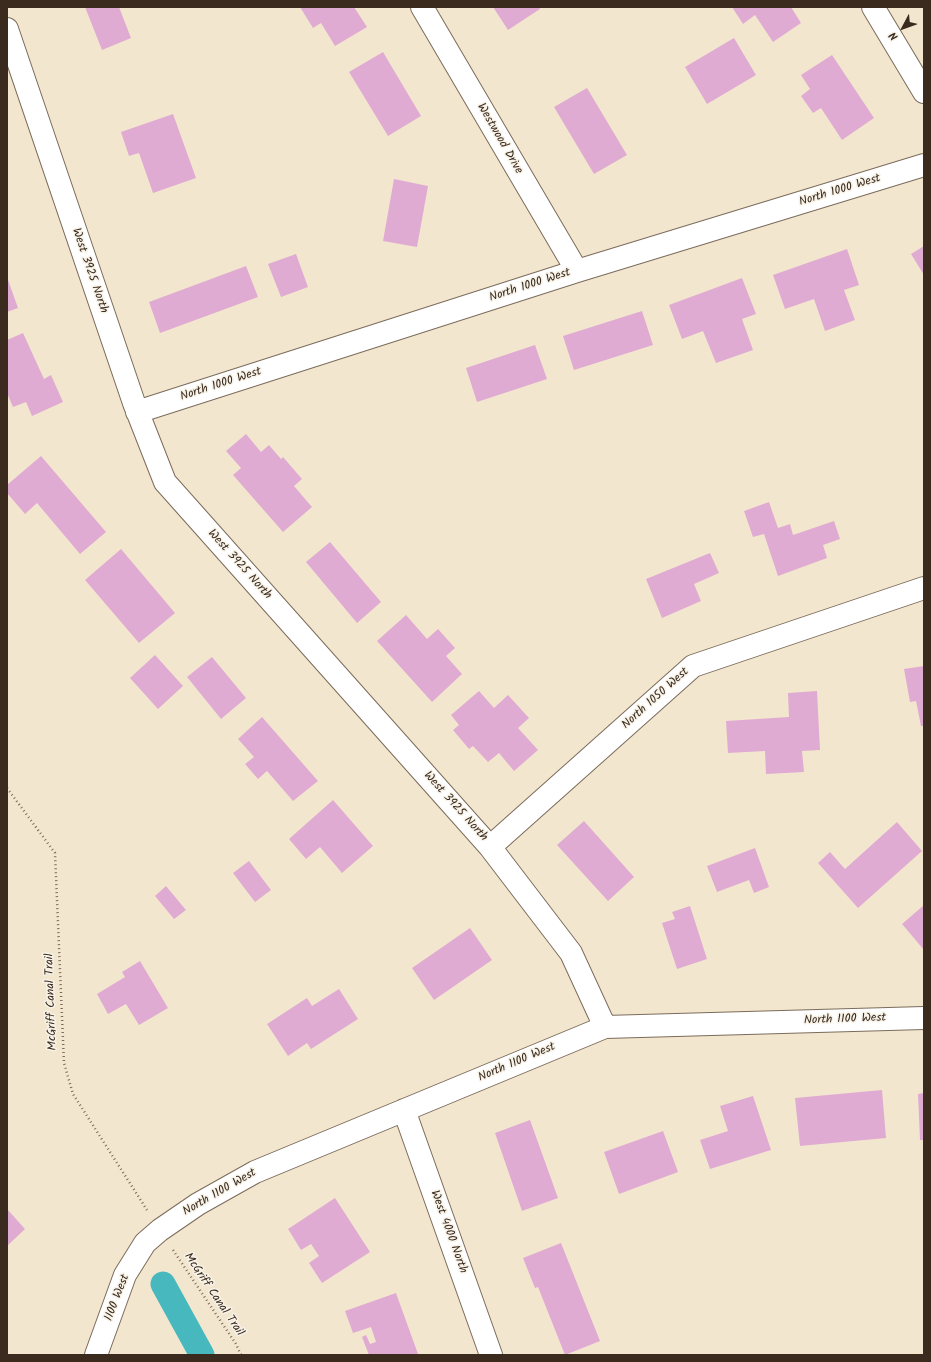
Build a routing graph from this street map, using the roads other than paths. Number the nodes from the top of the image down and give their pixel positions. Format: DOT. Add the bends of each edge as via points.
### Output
graph roads {
  1 [pos="422,7"];
  2 [pos="873,7"];
  3 [pos="7,29"];
  4 [pos="924,92"];
  5 [pos="924,165"];
  6 [pos="577,271"];
  7 [pos="137,412"];
  8 [pos="924,588"];
  9 [pos="490,847"];
  10 [pos="924,1018"];
  11 [pos="605,1026"];
  12 [pos="404,1110"];
  13 [pos="145,1244"];
  14 [pos="96,1355"];
  15 [pos="491,1355"];
  1 -- 6 [label="street, Westwood Drive"];
  2 -- 4 [label="street"];
  3 -- 7 [label="street, West 3925 North"];
  5 -- 6 [label="street, North 1000 West"];
  6 -- 7 [label="street, North 1000 West"];
  7 -- 9 [label="street, West 3925 North" via="165,482"];
  8 -- 9 [label="street, North 1050 West" via="693,666"];
  9 -- 11 [label="street, West 3925 North" via="571,953"];
  10 -- 11 [label="street, North 1100 West"];
  11 -- 12 [label="street, North 1100 West"];
  12 -- 13 [label="street, North 1100 West" via="255,1172 198,1204 160,1230"];
  12 -- 15 [label="street, West 4000 North"];
  13 -- 14 [label="street, 1100 West" via="125,1275"];
}
